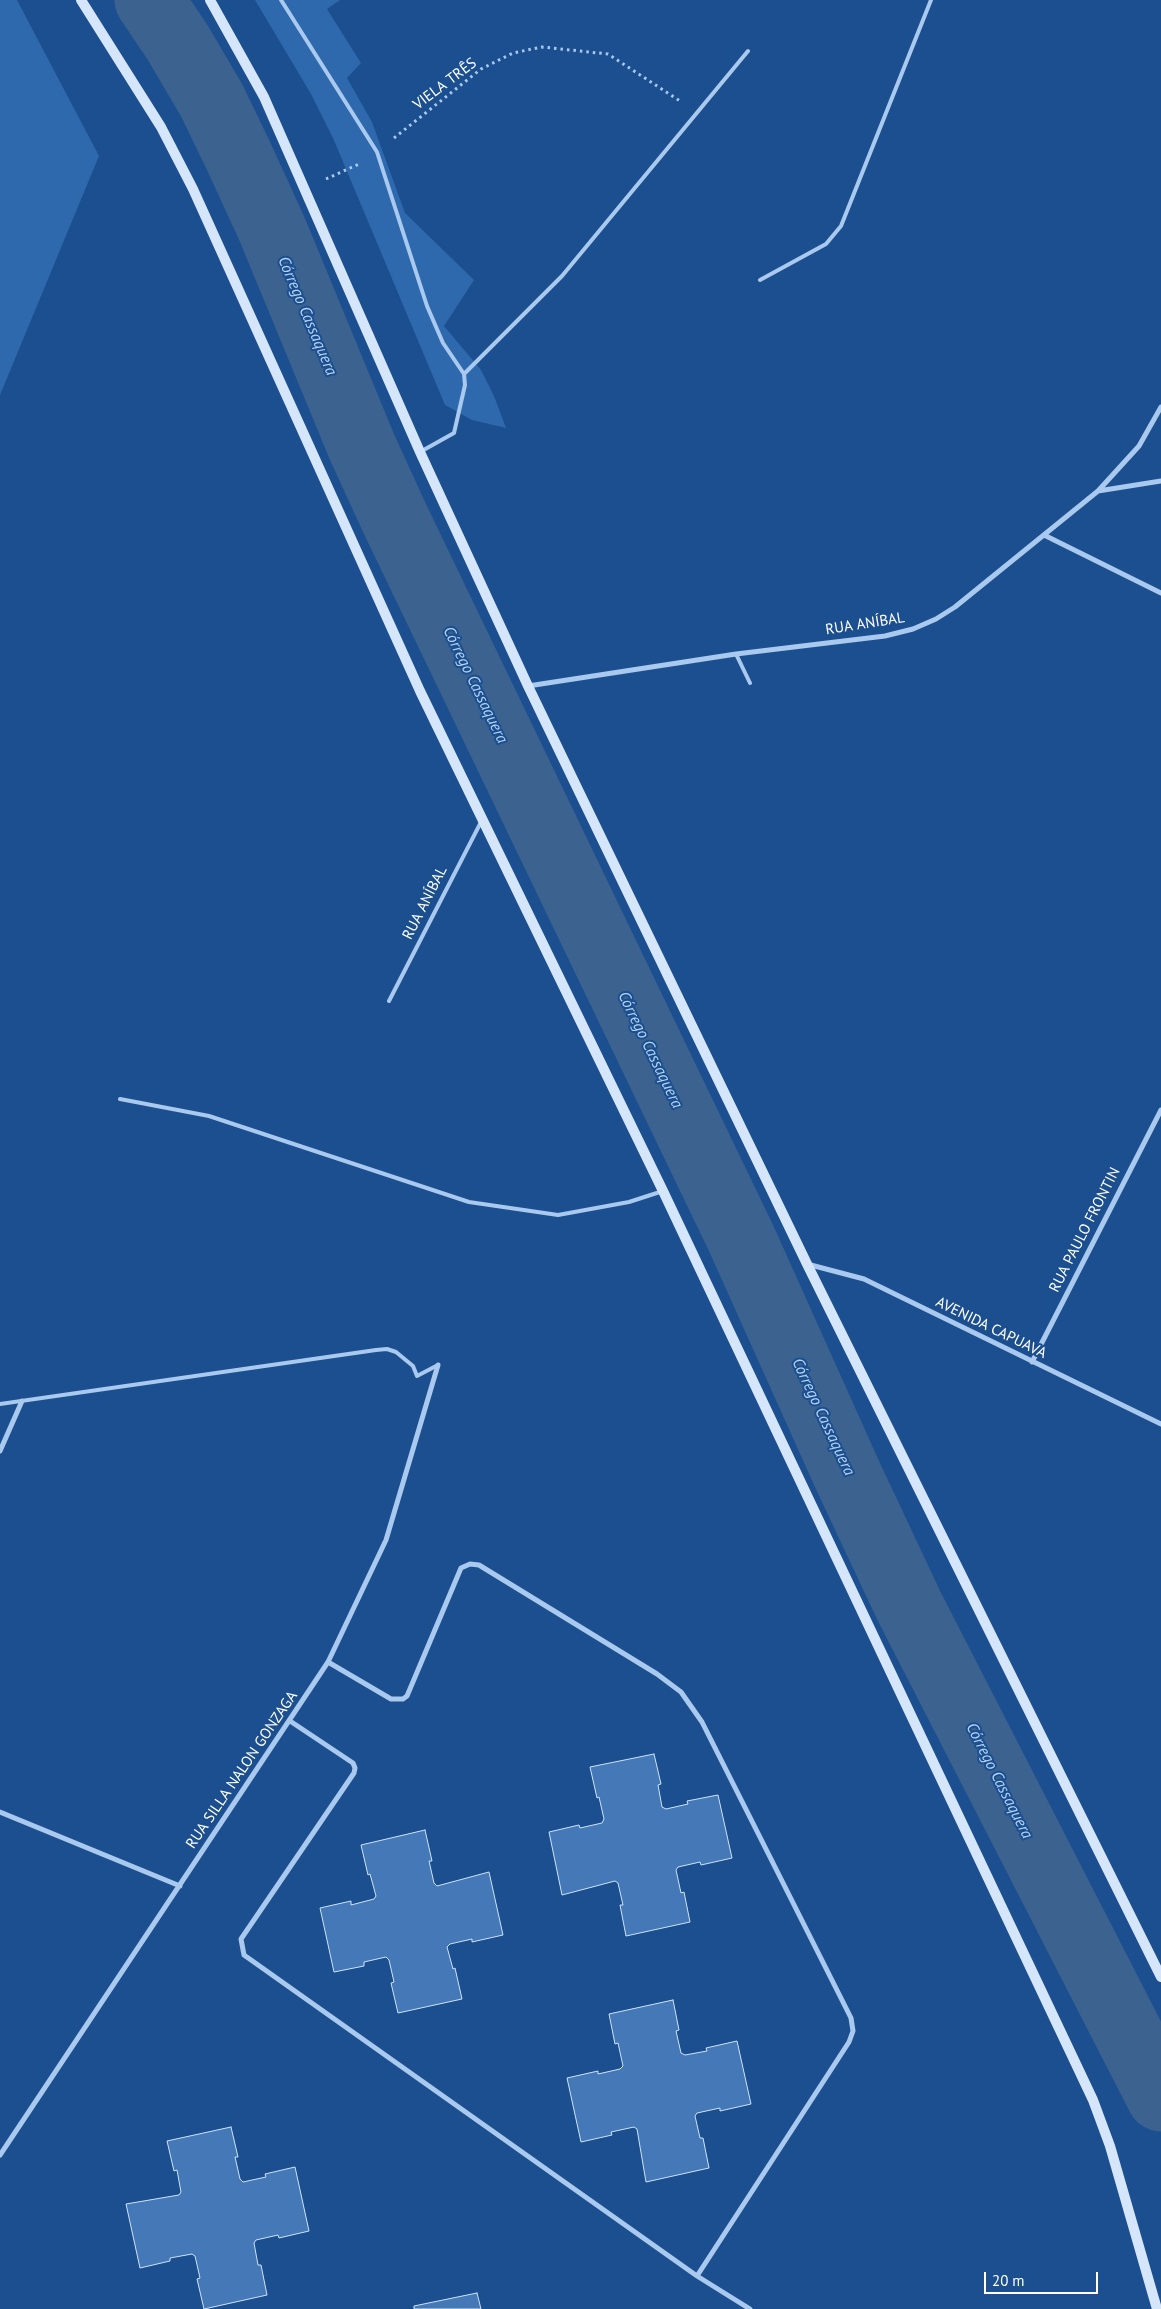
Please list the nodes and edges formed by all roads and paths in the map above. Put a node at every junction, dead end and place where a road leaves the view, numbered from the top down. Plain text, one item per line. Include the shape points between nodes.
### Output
1 (81, 0) edge
2 (210, 0) edge
3 (281, 0) edge
4 (931, 0) edge
5 (748, 51) dead end
6 (697, 112) junction
7 (376, 152) junction
8 (760, 280) dead end
9 (464, 374) junction
10 (1161, 407) edge
11 (420, 452) junction
12 (1161, 481) edge
13 (1098, 491) junction
14 (1044, 535) junction
15 (1161, 593) edge
16 (736, 654) junction
17 (750, 683) dead end
18 (528, 686) junction
19 (483, 817) junction
20 (389, 1001) dead end
21 (120, 1099) dead end
22 (1161, 1110) edge
23 (663, 1191) junction
24 (807, 1264) junction
25 (1032, 1362) junction
26 (438, 1364) joint
27 (22, 1401) junction
28 (0, 1404) edge
29 (1161, 1424) edge
30 (0, 1451) edge
31 (328, 1662) junction
32 (290, 1721) junction
33 (0, 1812) edge
34 (180, 1886) junction
35 (1161, 1977) edge
36 (0, 2155) edge
37 (697, 2276) junction
38 (750, 2309) edge
39 (1157, 2309) edge

1 - 19 main road via 156,119 193,189 420,691
2 - 11 main road via 264,96
3 - 7 lane
4 - 8 lane via 841,226 826,244
5 - 6 lane
6 - 7 path, VIELA TRÊS via 608,54 542,47 513,53 481,69
6 - 9 lane via 562,276
7 - 9 lane via 427,306 443,342
9 - 11 lane via 454,433
10 - 13 street, RUA ANÍBAL via 1139,446
11 - 18 main road
12 - 13 street
13 - 14 street, RUA ANÍBAL
14 - 15 street
14 - 16 street, RUA ANÍBAL via 955,607 936,620 913,629 886,636
16 - 17 lane
16 - 18 street, RUA ANÍBAL
18 - 24 main road
19 - 20 lane, RUA ANÍBAL
19 - 23 main road
21 - 23 lane via 208,1116 470,1202 558,1215 629,1202
22 - 25 street, RUA PAULO FRONTIN
23 - 39 main road via 1093,2100 1110,2146
24 - 25 street, AVENIDA CAPUAVA via 864,1280
24 - 35 main road
25 - 29 street, AVENIDA CAPUAVA
26 - 27 lane via 417,1376 413,1366 396,1352 376,1350
26 - 31 street, RUA SILLA NALON GONZAGA via 386,1540
27 - 28 lane
27 - 30 street
31 - 32 street, RUA SILLA NALON GONZAGA
31 - 37 street via 392,1699 403,1699 461,1568 470,1564 480,1565 657,1674 681,1692 702,1722 851,2018 853,2031 849,2042
32 - 34 street, RUA SILLA NALON GONZAGA
32 - 37 street via 353,1763 355,1768 241,1939 244,1955
33 - 34 street
34 - 36 street, RUA SILLA NALON GONZAGA
37 - 38 street

